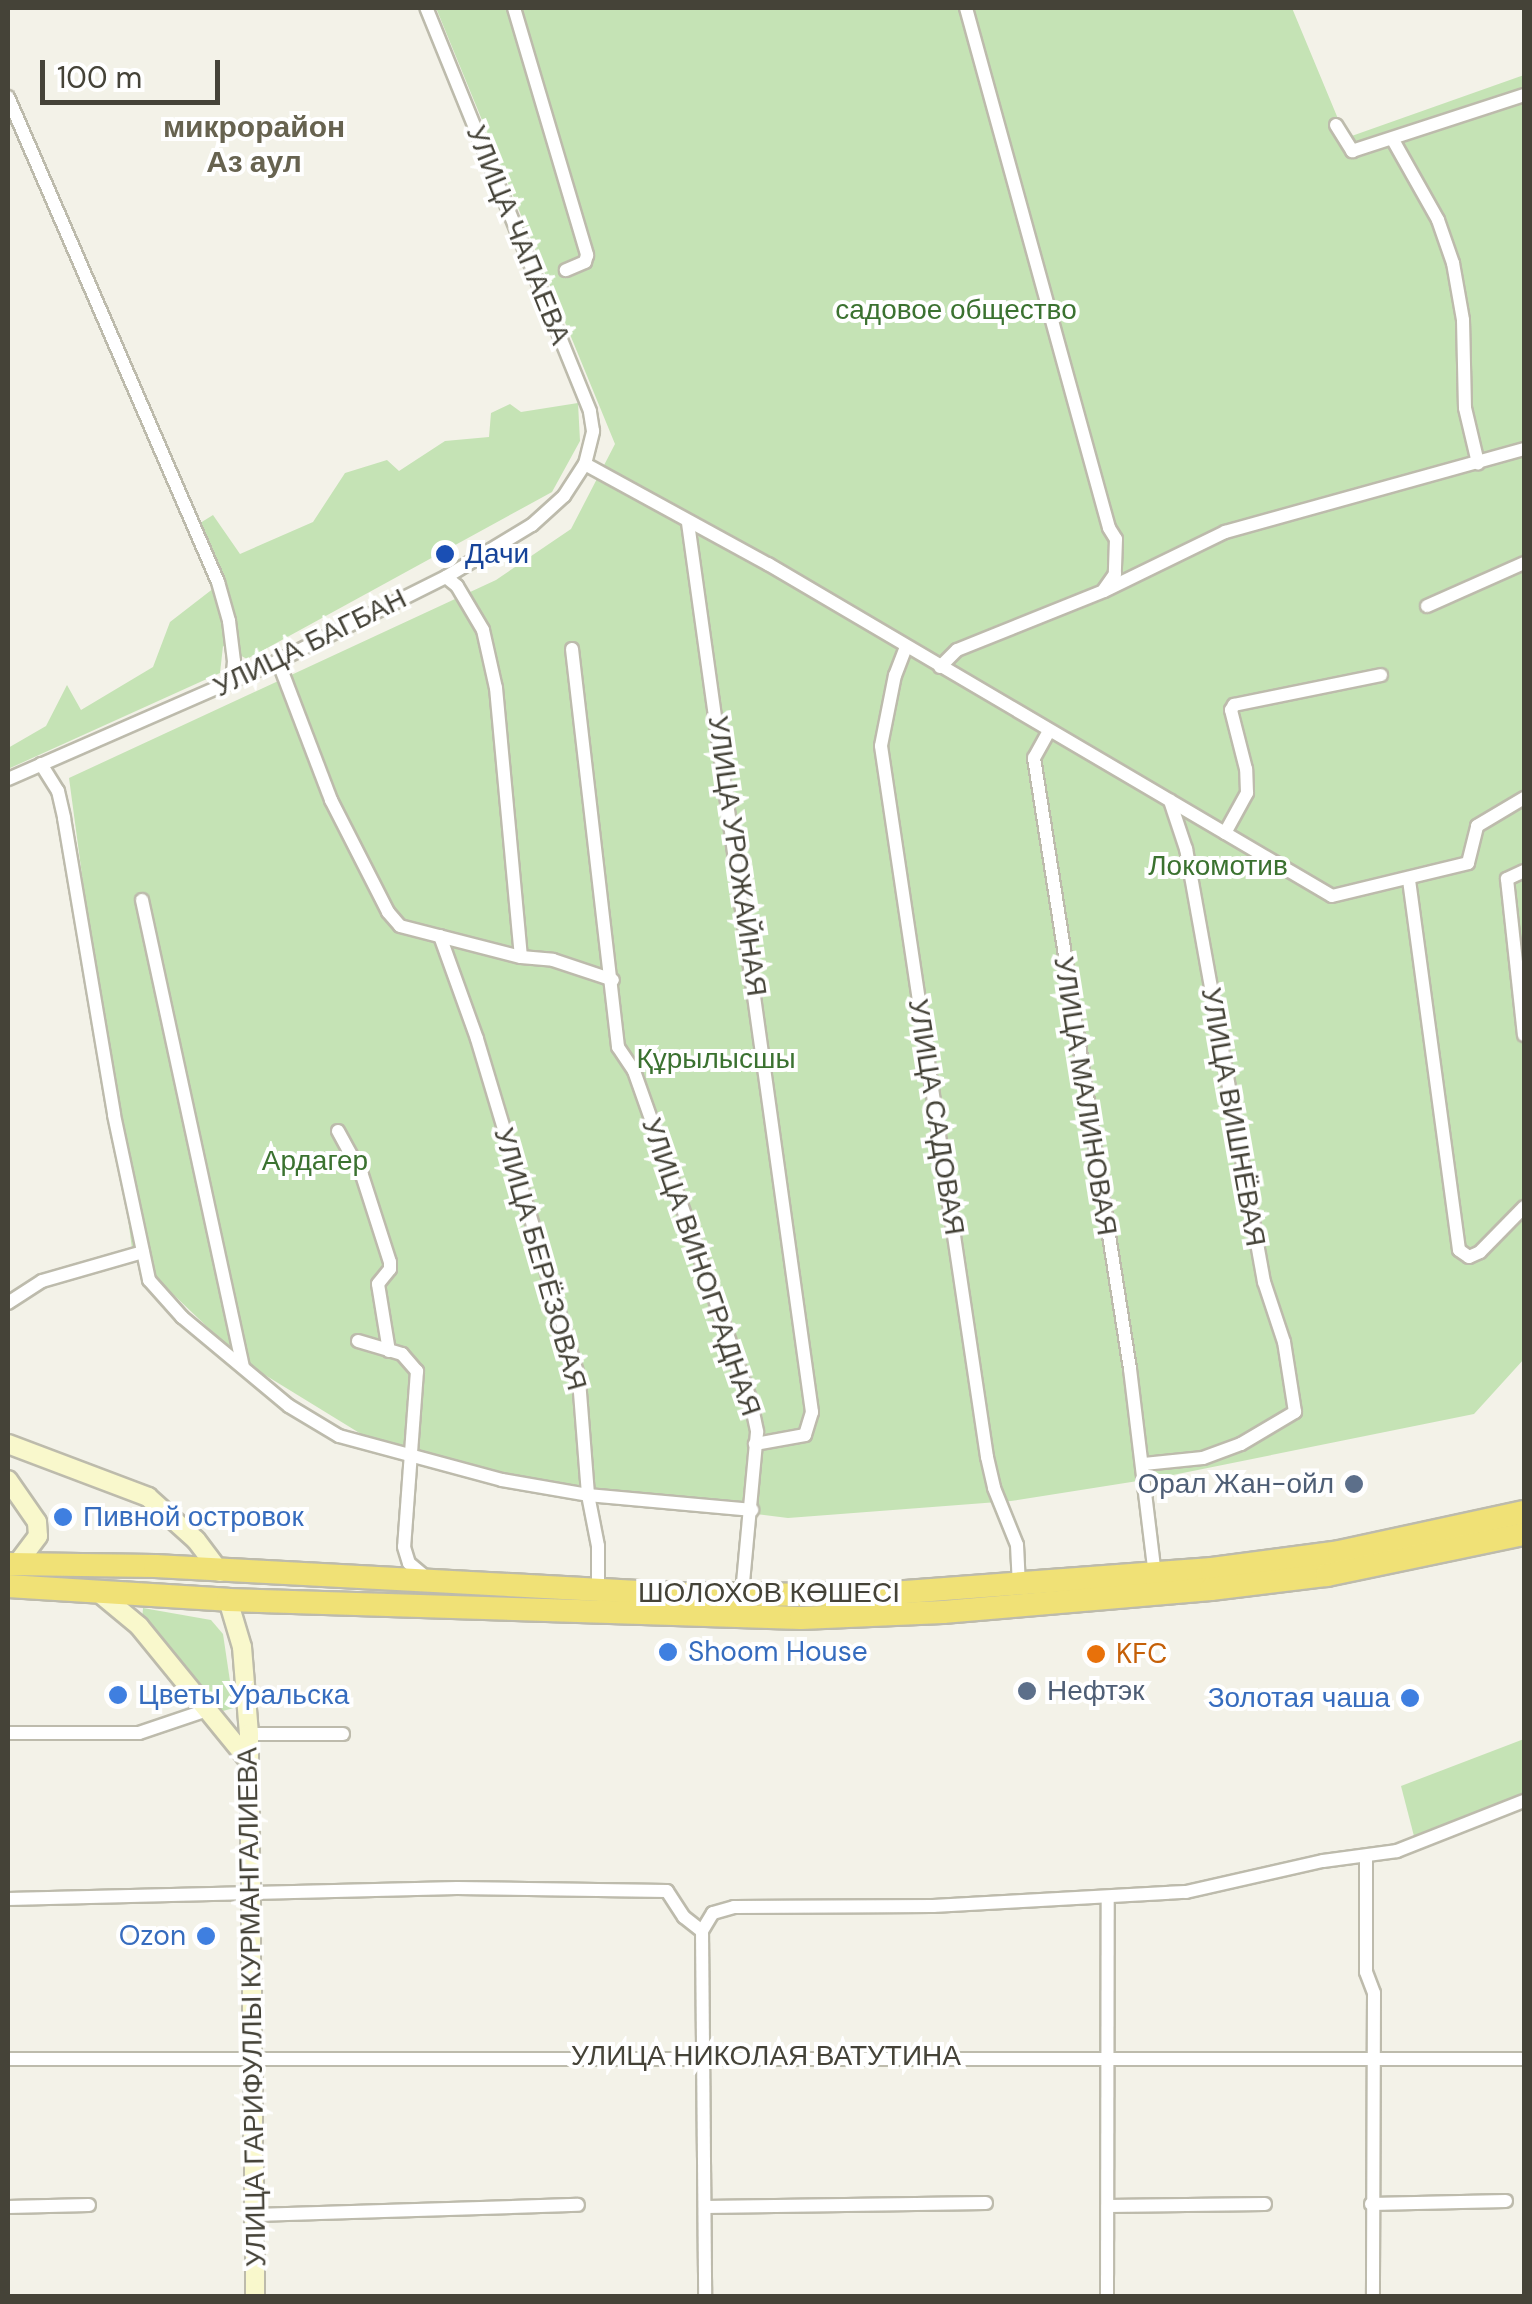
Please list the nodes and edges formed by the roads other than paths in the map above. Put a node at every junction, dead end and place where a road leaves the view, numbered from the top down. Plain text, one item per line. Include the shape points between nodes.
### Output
1 (426, 8) edge
2 (514, 8) edge
3 (966, 8) edge
4 (1524, 95) edge
5 (8, 96) edge
6 (1336, 124) dead end
7 (1393, 140) junction
8 (566, 270) dead end
9 (1524, 449) edge
10 (1478, 463) junction
11 (584, 464) junction
12 (688, 522) junction
13 (1524, 563) edge
14 (446, 577) junction
15 (1104, 590) junction
16 (1427, 606) dead end
17 (906, 647) junction
18 (572, 649) dead end
19 (278, 661) junction
20 (940, 668) junction
21 (1382, 674) dead end
22 (232, 682) junction
23 (1049, 731) junction
24 (41, 764) junction
25 (8, 779) edge
26 (1524, 798) edge
27 (1170, 802) junction
28 (1225, 834) junction
29 (1524, 871) edge
30 (1409, 880) junction
31 (142, 900) dead end
32 (440, 936) junction
33 (520, 957) junction
34 (614, 980) junction
35 (1524, 1035) edge
36 (338, 1131) dead end
37 (1524, 1207) edge
38 (143, 1252) junction
39 (8, 1303) edge
40 (358, 1341) dead end
41 (389, 1350) junction
42 (243, 1367) junction
43 (8, 1444) edge
44 (756, 1444) junction
45 (411, 1458) junction
46 (1144, 1464) junction
47 (8, 1480) edge
48 (588, 1495) junction
49 (752, 1510) junction
50 (1524, 1512) edge
51 (1524, 1534) edge
52 (10, 1572) edge
53 (220, 1572) junction
54 (1155, 1575) junction
55 (431, 1582) junction
56 (1019, 1586) junction
57 (94, 1588) junction
58 (598, 1590) junction
59 (742, 1595) junction
60 (228, 1600) junction
61 (210, 1709) junction
62 (8, 1733) edge
63 (249, 1734) junction
64 (344, 1734) dead end
65 (250, 1762) junction
66 (1524, 1801) edge
67 (1366, 1859) junction
68 (254, 1896) junction
69 (8, 1898) edge
70 (1108, 1899) junction
71 (702, 1932) junction
72 (704, 2056) junction
73 (1107, 2056) junction
74 (255, 2057) junction
75 (1524, 2058) edge
76 (8, 2059) edge
77 (1374, 2059) junction
78 (1506, 2201) dead end
79 (986, 2203) dead end
80 (1266, 2204) dead end
81 (1371, 2204) junction
82 (89, 2205) dead end
83 (578, 2205) dead end
84 (705, 2206) junction
85 (1108, 2206) junction
86 (8, 2207) edge
87 (254, 2215) junction
88 (255, 2296) edge
89 (706, 2296) edge
90 (1107, 2296) edge
91 (1373, 2296) edge

1 - 11 street, УЛИЦА ЧАПАЕВА via 590,410 593,431
2 - 8 street via 587,255
3 - 15 street via 1116,539 1115,574
4 - 7 street
5 - 22 street via 218,582 232,641
6 - 7 street via 1352,151
7 - 10 street via 1430,204 1453,263 1463,320 1465,408
9 - 10 street
10 - 15 street via 1225,532
11 - 12 street
11 - 14 street, УЛИЦА БАГБАН via 564,496 532,524
12 - 17 street
12 - 44 street, УЛИЦА УРОЖАЙНАЯ via 812,1412 805,1434
13 - 16 street
14 - 19 street, УЛИЦА БАГБАН
14 - 33 street via 483,630 496,688
15 - 20 street via 957,650
17 - 20 street
17 - 56 street, УЛИЦА САДОВАЯ via 880,746 988,1457 1017,1544
18 - 34 street, УЛИЦА ВИНОГРАДНАЯ
19 - 22 street, УЛИЦА БАГБАН
19 - 32 street via 331,800 388,912 400,926
20 - 23 street
21 - 28 street via 1234,705 1247,793
22 - 24 street, УЛИЦА БАГБАН
23 - 27 street
23 - 46 street, УЛИЦА МАЛИНОВАЯ via 1034,758 1036,778
24 - 25 street, УЛИЦА БАГБАН
24 - 38 street via 58,791 64,818
26 - 30 street via 1478,826 1468,863
27 - 28 street
27 - 46 street, УЛИЦА ВИШНЁВАЯ via 1186,848 1264,1282 1284,1342 1295,1412 1203,1458
28 - 30 street via 1332,896
29 - 35 street via 1507,878
30 - 37 street via 1460,1250 1469,1257 1480,1252
31 - 42 street
32 - 33 street
32 - 48 street, УЛИЦА БЕРЁЗОВАЯ via 579,1380
33 - 34 street
34 - 44 street, УЛИЦА ВИНОГРАДНАЯ via 618,1047 634,1070 750,1398
36 - 41 street via 362,1176 390,1262 378,1284
38 - 39 street via 42,1281
38 - 42 street via 148,1280
40 - 41 street
41 - 45 street via 417,1371
42 - 45 street via 339,1436
43 - 53 street via 148,1497
44 - 49 street, УЛИЦА ВИНОГРАДНАЯ
45 - 48 street
45 - 55 street via 404,1547 409,1564
46 - 54 street, УЛИЦА МАЛИНОВАЯ
47 - 52 street via 38,1536
48 - 49 street
48 - 58 street, УЛИЦА БЕРЁЗОВАЯ
49 - 59 street, УЛИЦА ВИНОГРАДНАЯ
50 - 54 highway, ШОЛОХОВ КӨШЕСІ via 1339,1552
51 - 60 highway, ШОЛОХОВ КӨШЕСІ via 1327,1575 943,1612 784,1617
52 - 53 highway, ШОЛОХОВ КӨШЕСІ
52 - 57 highway
53 - 55 highway, ШОЛОХОВ КӨШЕСІ
53 - 60 highway
54 - 56 highway, ШОЛОХОВ КӨШЕСІ
55 - 58 highway, ШОЛОХОВ КӨШЕСІ
56 - 59 highway, ШОЛОХОВ КӨШЕСІ
57 - 60 highway, ШОЛОХОВ КӨШЕСІ
57 - 61 street via 139,1626
58 - 59 highway, ШОЛОХОВ КӨШЕСІ
60 - 63 street, УЛИЦА ГАРИФУЛЛЫ КУРМАНГАЛИЕВА via 242,1647
61 - 62 street via 139,1733
61 - 65 street
63 - 64 street
63 - 65 street, УЛИЦА ГАРИФУЛЛЫ КУРМАНГАЛИЕВА
65 - 68 street, УЛИЦА ГАРИФУЛЛЫ КУРМАНГАЛИЕВА
66 - 67 street
67 - 70 street via 1186,1892
67 - 77 street
68 - 69 street
68 - 71 street via 458,1888 667,1891
68 - 74 street, УЛИЦА ГАРИФУЛЛЫ КУРМАНГАЛИЕВА
70 - 71 street via 734,1907 713,1913
70 - 73 street
71 - 72 street
72 - 73 street, УЛИЦА НИКОЛАЯ ВАТУТИНА
72 - 74 street, УЛИЦА НИКОЛАЯ ВАТУТИНА
72 - 84 street
73 - 77 street, УЛИЦА НИКОЛАЯ ВАТУТИНА
73 - 85 street
74 - 76 street, УЛИЦА НИКОЛАЯ ВАТУТИНА
74 - 87 street, УЛИЦА ГАРИФУЛЛЫ КУРМАНГАЛИЕВА
75 - 77 street, УЛИЦА НИКОЛАЯ ВАТУТИНА
77 - 81 street
78 - 81 street
79 - 84 street
80 - 85 street
81 - 91 street
82 - 86 street
83 - 87 street
84 - 89 street
85 - 90 street
87 - 88 street, УЛИЦА ГАРИФУЛЛЫ КУРМАНГАЛИЕВА

